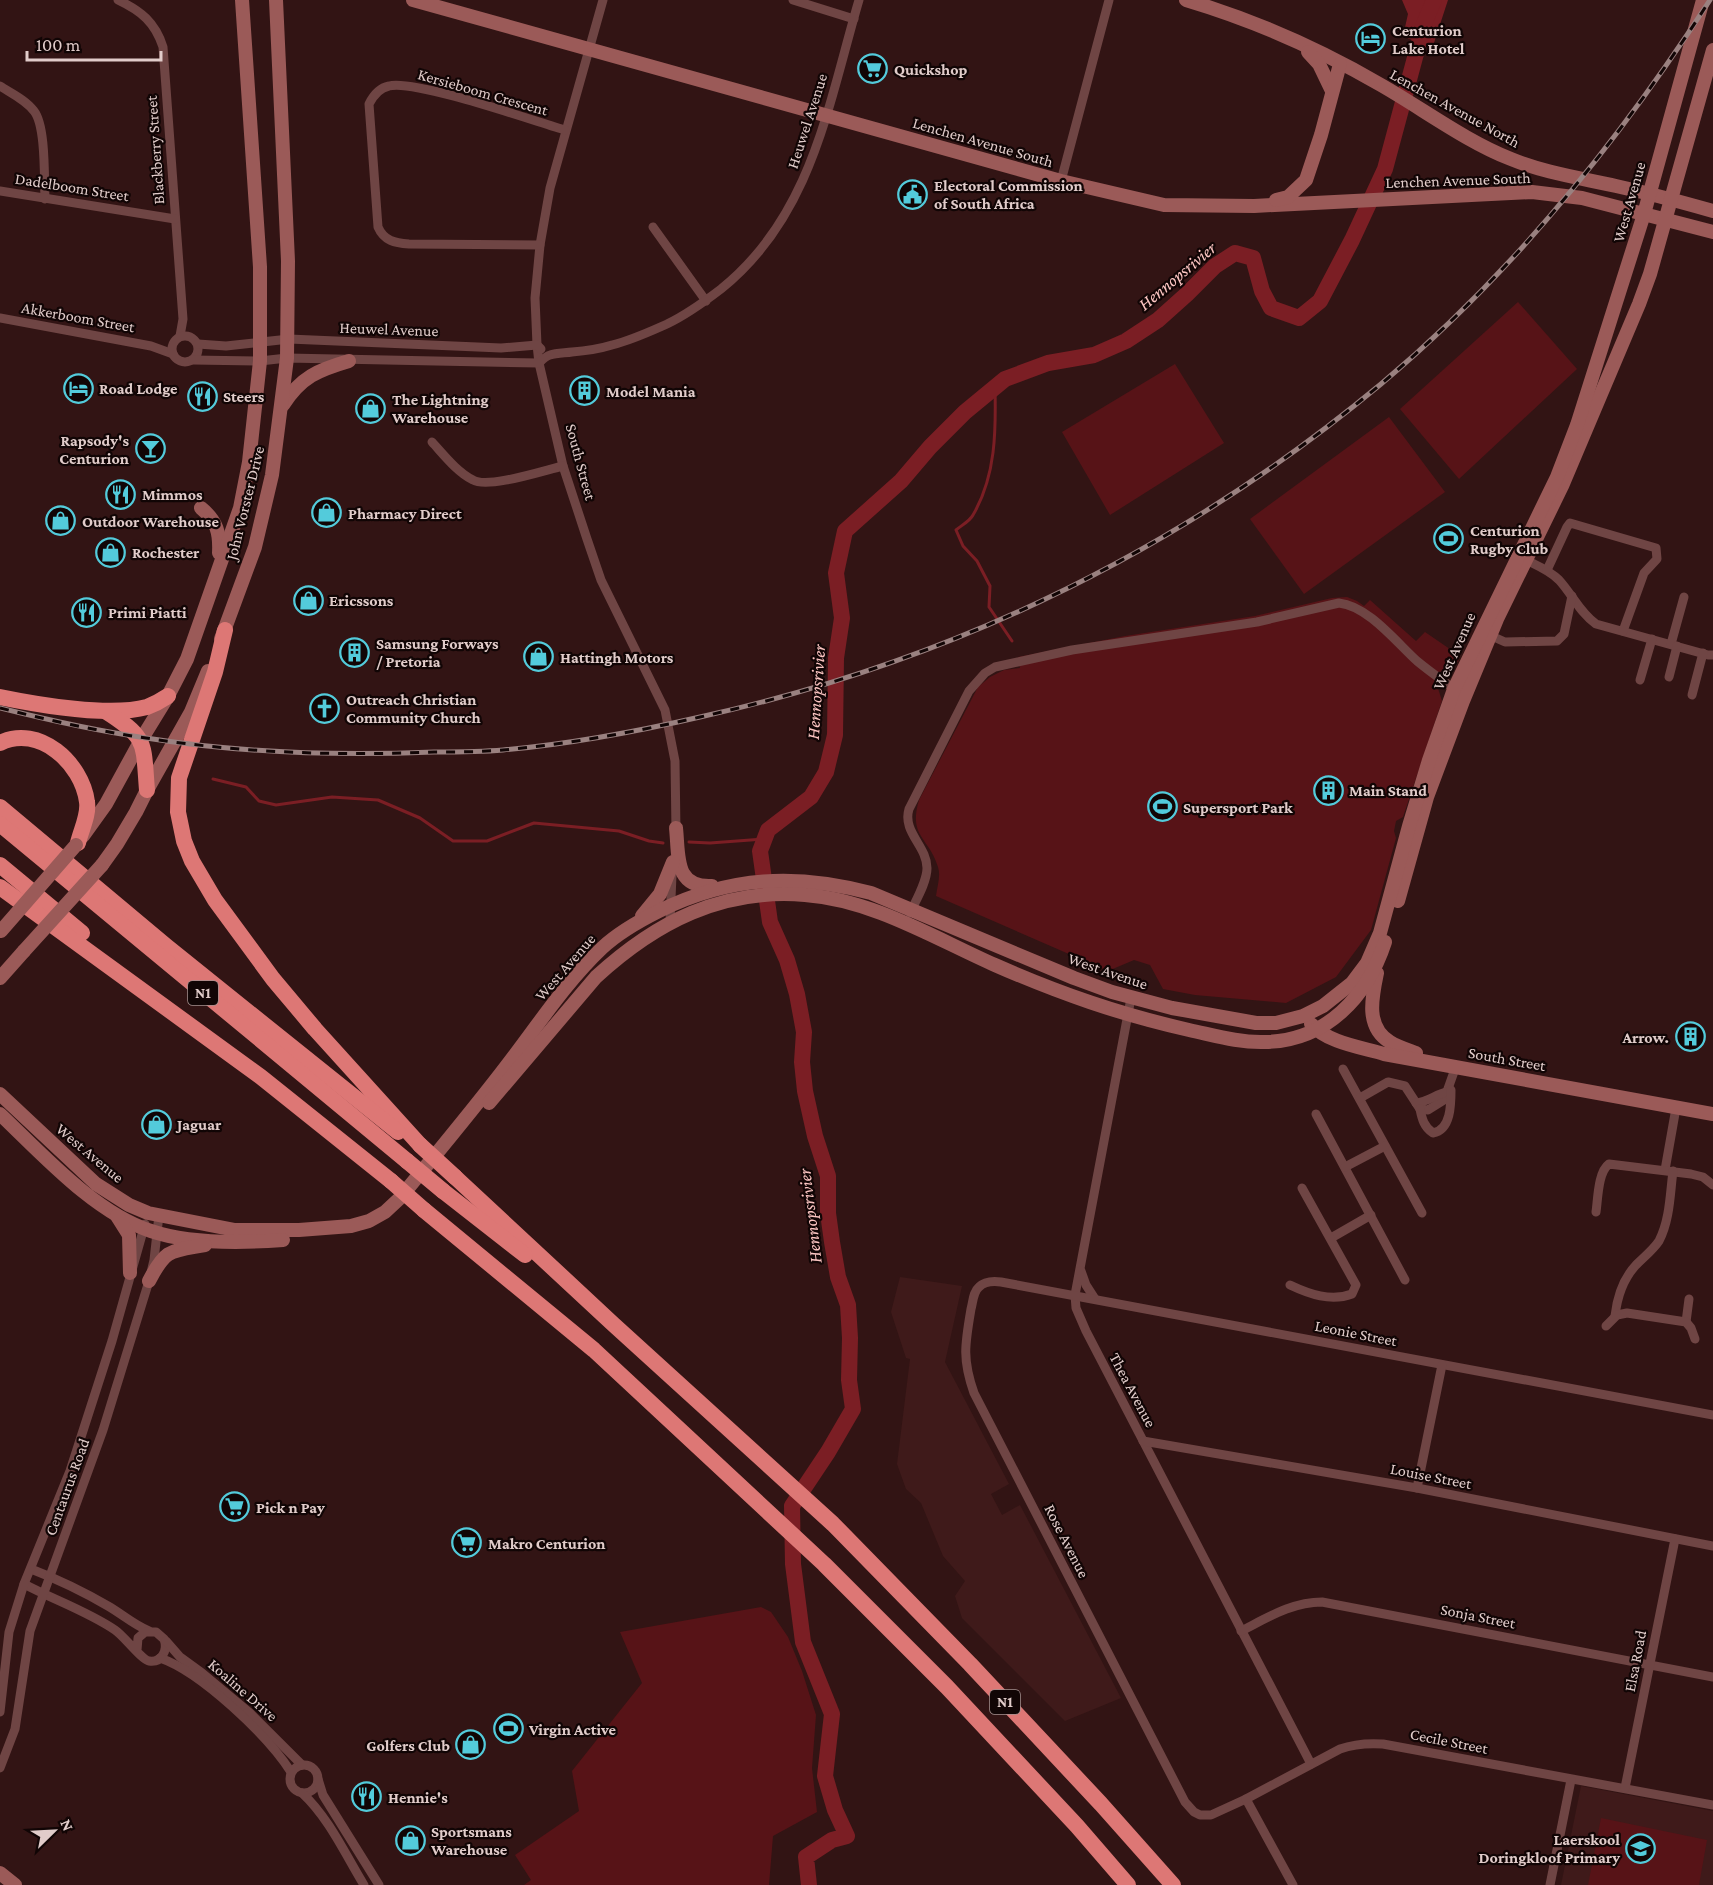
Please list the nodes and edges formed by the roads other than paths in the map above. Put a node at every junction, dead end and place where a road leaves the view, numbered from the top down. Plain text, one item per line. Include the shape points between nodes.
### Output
1 (118, 0) edge
2 (242, 0) edge
3 (413, 0) edge
4 (603, 0) edge
5 (793, 0) edge
6 (859, 0) edge
7 (1109, 0) edge
8 (1186, 0) edge
9 (1703, 0) edge
10 (278, 3) edge
11 (854, 19) junction
12 (1287, 38) junction
13 (589, 48) junction
14 (1713, 50) edge
15 (1340, 64) junction
16 (0, 86) edge
17 (1332, 91) junction
18 (828, 115) junction
19 (565, 130) junction
20 (1061, 181) junction
21 (0, 190) edge
22 (1649, 193) junction
23 (45, 199) junction
24 (1670, 199) junction
25 (1254, 206) junction
26 (1713, 211) edge
27 (1644, 214) junction
28 (175, 219) junction
29 (1665, 219) junction
30 (652, 227) dead end
31 (1713, 232) edge
32 (540, 244) junction
33 (706, 301) junction
34 (0, 318) edge
35 (181, 338) junction
36 (288, 339) junction
37 (261, 342) junction
38 (198, 344) junction
39 (537, 345) junction
40 (151, 346) junction
41 (173, 354) junction
42 (548, 355) junction
43 (287, 358) junction
44 (193, 360) junction
45 (260, 361) junction
46 (349, 361) junction
47 (539, 363) junction
48 (282, 407) junction
49 (432, 442) dead end
50 (563, 465) junction
51 (201, 508) dead end
52 (1522, 558) junction
53 (219, 567) junction
54 (1547, 570) junction
55 (1572, 596) junction
56 (1684, 597) dead end
57 (225, 630) junction
58 (1623, 631) junction
59 (1485, 633) junction
60 (1652, 639) junction
61 (1674, 645) junction
62 (1708, 654) edge
63 (1669, 677) dead end
64 (1640, 680) dead end
65 (1454, 689) junction
66 (1692, 695) dead end
67 (168, 696) junction
68 (0, 697) edge
69 (105, 711) junction
70 (141, 740) junction
71 (0, 743) edge
72 (147, 790) junction
73 (0, 807) edge
74 (0, 824) edge
75 (676, 828) junction
76 (77, 844) junction
77 (673, 862) junction
78 (0, 865) edge
79 (723, 886) junction
80 (0, 887) edge
81 (802, 888) junction
82 (739, 890) junction
83 (670, 905) junction
84 (912, 910) junction
85 (670, 922) junction
86 (634, 924) junction
87 (906, 924) junction
88 (1, 932) edge
89 (1379, 963) junction
90 (0, 978) edge
91 (1131, 998) junction
92 (1127, 1016) junction
93 (1303, 1016) junction
94 (186, 1021) junction
95 (1316, 1029) junction
96 (1440, 1064) junction
97 (1456, 1066) junction
98 (1343, 1070) dead end
99 (1449, 1088) junction
100 (0, 1094) edge
101 (1360, 1098) junction
102 (1418, 1106) junction
103 (1676, 1108) junction
104 (0, 1114) edge
105 (1316, 1114) dead end
106 (1713, 1114) edge
107 (420, 1144) junction
108 (1385, 1146) junction
109 (1345, 1167) junction
110 (1669, 1171) junction
111 (1713, 1185) edge
112 (1302, 1188) dead end
113 (1422, 1212) dead end
114 (1596, 1212) dead end
115 (116, 1214) junction
116 (154, 1214) junction
117 (1371, 1215) junction
118 (144, 1229) junction
119 (158, 1233) junction
120 (1331, 1238) junction
121 (231, 1241) junction
122 (1080, 1268) junction
123 (130, 1273) junction
124 (1405, 1280) dead end
125 (149, 1281) junction
126 (994, 1281) joint
127 (1290, 1285) dead end
128 (1075, 1295) junction
129 (1095, 1299) junction
130 (1689, 1299) dead end
131 (1615, 1316) junction
132 (1686, 1322) junction
133 (613, 1324) junction
134 (1606, 1326) dead end
135 (1695, 1339) dead end
136 (1442, 1365) junction
137 (1713, 1416) edge
138 (1143, 1441) junction
139 (1417, 1488) junction
140 (1675, 1539) junction
141 (1713, 1546) edge
142 (31, 1569) junction
143 (51, 1577) junction
144 (24, 1584) junction
145 (44, 1594) junction
146 (149, 1631) junction
147 (1241, 1631) junction
148 (164, 1639) junction
149 (136, 1650) junction
150 (160, 1658) junction
151 (1650, 1665) junction
152 (1713, 1677) edge
153 (0, 1712) edge
154 (1311, 1764) junction
155 (302, 1765) junction
156 (0, 1768) edge
157 (291, 1773) junction
158 (318, 1779) junction
159 (1571, 1780) junction
160 (1625, 1788) junction
161 (302, 1793) junction
162 (1246, 1799) junction
163 (1713, 1805) edge
164 (1194, 1812) joint
165 (0, 1873) edge
166 (15, 1885) edge
167 (364, 1885) edge
168 (379, 1885) edge
169 (1128, 1885) edge
170 (1173, 1885) edge
171 (1293, 1885) edge
172 (1550, 1885) edge

1 - 28 street, Blackberry Street via 145,15 163,47
2 - 37 street, John Vorster Drive via 261,267
3 - 13 street, Lenchen Avenue South
4 - 13 street, South Street
5 - 11 street
6 - 11 street, Heuwel Avenue
7 - 20 street
8 - 12 street, Lenchen Avenue North via 1256,23
9 - 22 street, West Avenue
10 - 36 street, John Vorster Drive
11 - 18 street, Heuwel Avenue
12 - 15 street, Lenchen Avenue North
12 - 17 street via 1312,55
13 - 18 street, Lenchen Avenue South
13 - 19 street, South Street
14 - 24 street, West Avenue
15 - 17 street
15 - 22 street, Lenchen Avenue North via 1510,159
16 - 23 street via 36,114 43,144
17 - 25 street via 1306,180 1288,197
18 - 20 street, Lenchen Avenue South
18 - 33 street, Heuwel Avenue via 802,185 771,237 734,279
19 - 32 street, South Street
19 - 32 street, Kersieboom Crescent via 404,85 387,86 369,104 378,227 386,238 409,244
20 - 25 street, Lenchen Avenue South via 1164,205
21 - 23 street, Dadelboom Street
22 - 24 street, Lenchen Avenue North
22 - 27 street, West Avenue
23 - 28 street, Dadelboom Street
24 - 26 street, Lenchen Avenue North
24 - 29 street, West Avenue
25 - 27 street, Lenchen Avenue South via 1532,192 1582,198
27 - 29 street, Lenchen Avenue South
27 - 52 street, West Avenue via 1577,425
28 - 35 street, Blackberry Street via 183,318
29 - 31 street, Lenchen Avenue South
29 - 52 street, West Avenue via 1639,304 1587,430
30 - 33 street
32 - 39 street, South Street via 535,298
33 - 42 street, Heuwel Avenue via 633,339
34 - 40 street, Akkerboom Street
35 - 38 street
35 - 40 street, Akkerboom Street
35 - 41 street
36 - 37 street, Heuwel Avenue
36 - 39 street, Heuwel Avenue via 501,348
36 - 43 street, John Vorster Drive
37 - 38 street
37 - 45 street, John Vorster Drive
38 - 44 street
39 - 42 street
39 - 47 street, South Street
40 - 41 street, Akkerboom Street
41 - 44 street via 179,361
42 - 47 street
43 - 45 street, Heuwel Avenue
43 - 46 street, Heuwel Avenue
43 - 48 street, John Vorster Drive
44 - 45 street
45 - 53 street, John Vorster Drive via 249,462 240,507
46 - 47 street, Heuwel Avenue
46 - 48 street via 312,374 292,391
47 - 50 street, South Street
48 - 57 street, John Vorster Drive via 272,475 255,547
49 - 50 street via 478,483
50 - 75 street, South Street via 601,580 665,710 675,761
51 - 53 street via 218,529
52 - 54 street
52 - 59 street, West Avenue
53 - 67 street, John Vorster Drive via 187,659
54 - 55 street
54 - 58 street via 1570,523 1656,548 1657,559 1645,571
55 - 58 street via 1591,621
55 - 59 street via 1564,634 1558,640 1505,642
56 - 61 street
57 - 72 street, John Vorster Drive via 191,712
57 - 107 highway via 179,778 178,812 184,841 215,900 273,979
58 - 60 street
59 - 65 street, West Avenue
59 - 89 street, West Avenue via 1438,765
60 - 61 street
60 - 64 street
61 - 62 street
61 - 63 street
62 - 66 street
65 - 84 street via 1369,616 1339,603 1257,622 1072,650 995,667 969,692 909,809 907,824 927,867
65 - 93 street, West Avenue via 1418,794 1377,943 1345,990
67 - 69 highway via 147,706
67 - 70 street, John Vorster Drive
68 - 69 highway
69 - 70 highway via 128,725
70 - 72 highway
70 - 76 street, John Vorster Drive via 106,804
71 - 76 highway via 14,738 37,741 56,750 72,765 88,805
72 - 90 street, John Vorster Drive, bridge via 102,865
73 - 107 highway via 328,1077 402,1135
74 - 133 highway, N1, bridge via 443,1191
75 - 77 street, South Street
75 - 79 street via 683,875 697,885
76 - 88 street, John Vorster Drive, bridge
77 - 83 street, South Street
77 - 86 street via 660,894
78 - 94 highway, N1
79 - 82 street, West Avenue
79 - 83 street, West Avenue
80 - 94 highway
81 - 82 street, West Avenue
81 - 84 street, West Avenue via 842,885
81 - 87 street, West Avenue
82 - 85 street, West Avenue
83 - 85 street, South Street
83 - 86 street, West Avenue
84 - 87 street
84 - 91 street, West Avenue
85 - 121 street, West Avenue via 596,977 391,1218 351,1233
86 - 116 street, West Avenue via 603,947 580,972 472,1110 385,1212 351,1226 269,1232 223,1228
87 - 92 street, West Avenue via 1047,988
89 - 95 street, West Avenue via 1354,1001
89 - 96 street via 1371,1001 1377,1028 1390,1042
91 - 92 street, Thea Avenue
91 - 93 street, West Avenue via 1256,1023
92 - 95 street, West Avenue via 1252,1042 1291,1040
92 - 122 street, Thea Avenue
93 - 95 street, South Street
94 - 169 highway, N1, bridge via 391,1181 594,1350 824,1564 947,1687
95 - 96 street, South Street via 1354,1046
96 - 97 street, South Street
97 - 99 street
97 - 103 street, South Street
98 - 101 street
99 - 102 street
99 - 102 street via 1448,1118 1442,1129 1433,1133 1427,1129
100 - 116 street, West Avenue via 96,1184 129,1205
101 - 102 street via 1391,1082 1406,1086
101 - 108 street
103 - 106 street, South Street
103 - 110 street
104 - 115 street, West Avenue via 82,1191
105 - 109 street
107 - 133 highway, bridge
108 - 109 street
108 - 113 street
109 - 117 street
110 - 111 street via 1697,1175
110 - 114 street via 1614,1163 1607,1166
110 - 131 street via 1663,1232 1627,1276
112 - 120 street
115 - 118 street, West Avenue
115 - 123 street via 129,1235
116 - 118 street, Centaurus Road
116 - 119 street, Centaurus Road
117 - 120 street
117 - 124 street
118 - 119 street, West Avenue
118 - 123 street, Centaurus Road
119 - 121 street, West Avenue
119 - 125 street, Centaurus Road
120 - 127 street via 1356,1285 1355,1290 1348,1296 1325,1297
121 - 125 street via 176,1250 159,1262
122 - 128 street, Thea Avenue
122 - 129 street
123 - 142 street, Centaurus Road via 70,1471
125 - 143 street, Centaurus Road via 103,1430
126 - 128 street, Leonie Street
126 - 164 street, Rose Avenue via 981,1285 976,1292 964,1345 966,1370 974,1393 1185,1802
128 - 129 street, Leonie Street
128 - 138 street, Thea Avenue via 1082,1324
129 - 136 street, Leonie Street
130 - 132 street
131 - 132 street via 1627,1312
131 - 134 street
132 - 135 street
133 - 170 highway, N1 via 833,1524 970,1664
136 - 137 street, Leonie Street
136 - 139 street
138 - 139 street, Louise Street
138 - 147 street, Thea Avenue
139 - 140 street, Louise Street
140 - 141 street, Louise Street
140 - 151 street, Elsa Road
142 - 143 street
142 - 144 street, Centaurus Road
143 - 145 street, Centaurus Road
143 - 146 street
144 - 145 street
144 - 153 street, Centaurus Road via 9,1632
145 - 149 street via 116,1630
145 - 156 street, Centaurus Road via 30,1631 15,1729
146 - 148 street
146 - 149 street via 138,1638
147 - 151 street, Sonja Street via 1289,1608 1322,1602
147 - 154 street, Thea Avenue
148 - 150 street via 166,1649
148 - 155 street, Koaline Drive via 180,1657 250,1713
149 - 150 street via 146,1660
150 - 157 street, Koaline Drive via 197,1679 259,1732
151 - 152 street, Sonja Street
151 - 160 street, Elsa Road
154 - 159 street, Cecile Street via 1354,1744 1383,1744
154 - 162 street, Cecile Street
155 - 157 street
155 - 158 street via 314,1769
157 - 161 street via 291,1785
158 - 161 street via 311,1791
158 - 168 street via 323,1795
159 - 160 street, Cecile Street
159 - 172 street
160 - 163 street, Cecile Street
161 - 167 street via 313,1803
162 - 164 street, Cecile Street via 1207,1816
162 - 171 street
165 - 166 street

